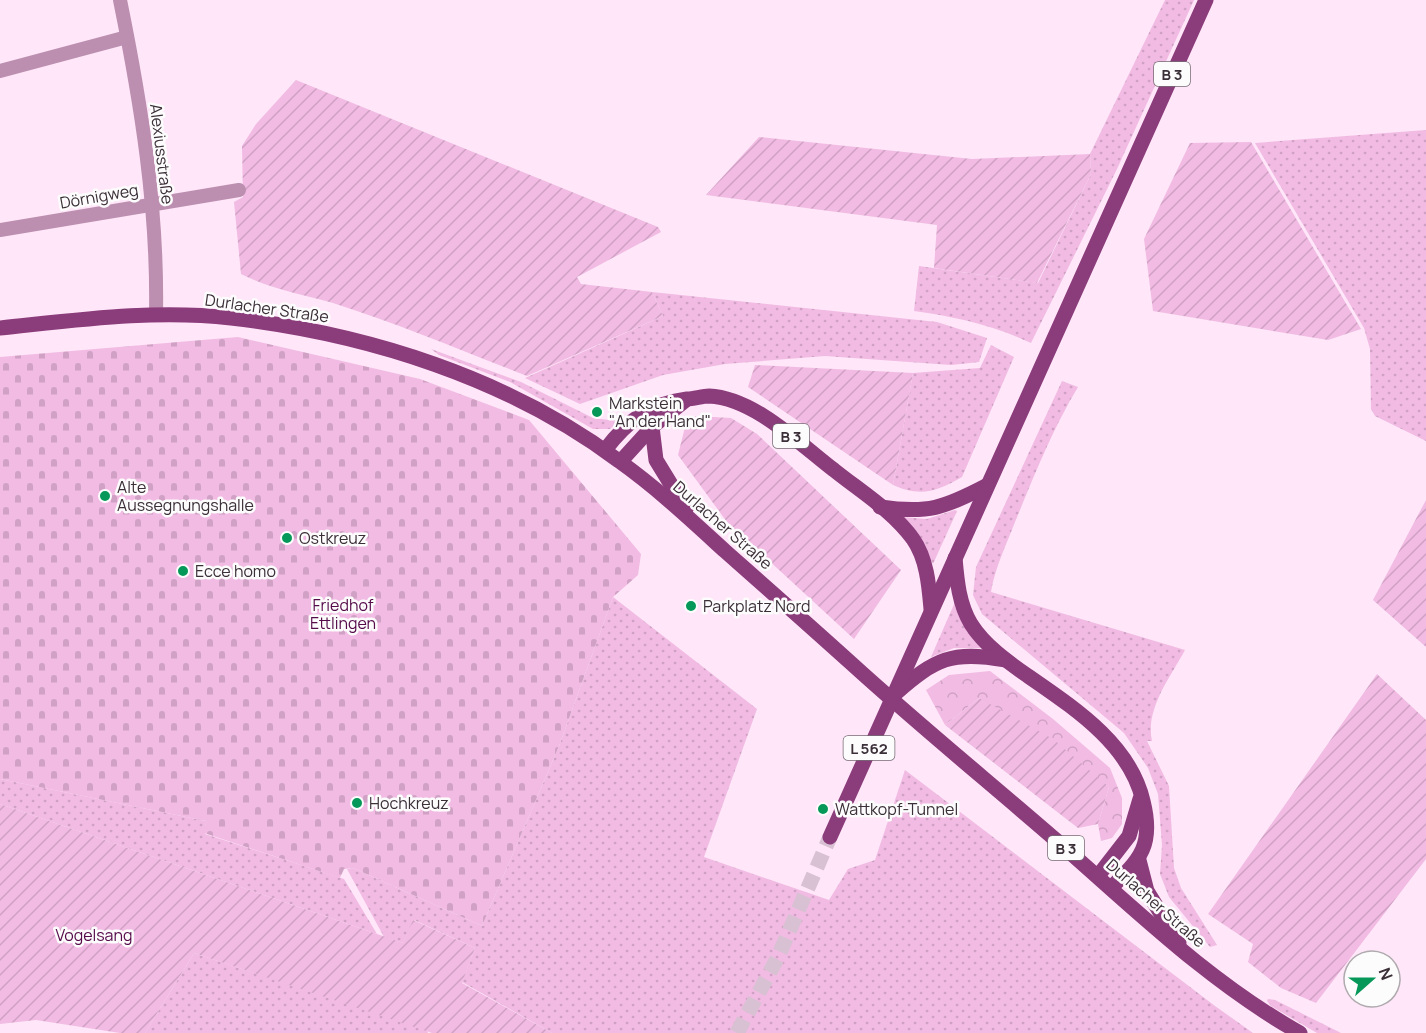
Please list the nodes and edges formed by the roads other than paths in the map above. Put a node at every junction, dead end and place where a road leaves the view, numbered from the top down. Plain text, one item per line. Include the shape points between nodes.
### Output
1 (120, 0) edge
2 (1206, 0) edge
3 (127, 37) junction
4 (0, 70) edge
5 (239, 190) dead end
6 (152, 203) junction
7 (0, 230) edge
8 (156, 314) junction
9 (0, 328) edge
10 (688, 399) junction
11 (652, 427) junction
12 (605, 450) junction
13 (621, 461) junction
14 (986, 486) junction
15 (880, 507) junction
16 (696, 524) junction
17 (955, 558) junction
18 (931, 609) junction
19 (1005, 660) junction
20 (892, 697) junction
21 (1142, 793) junction
22 (830, 837) tunnel mouth
23 (1139, 860) junction
24 (1098, 876) junction
25 (1112, 888) junction
26 (1185, 953) junction
27 (1299, 1033) edge

1 - 3 street, Alexiusstraße
2 - 14 main road, B 3
3 - 4 street
3 - 6 street, Alexiusstraße
5 - 6 street, Dörnigweg
6 - 7 street, Dörnigweg
6 - 8 street, Alexiusstraße
8 - 9 main road, Durlacher Straße
8 - 12 main road, Durlacher Straße via 228,317 281,325 398,352 481,382
10 - 11 main road
10 - 12 main road, B 3 via 667,401 635,417
10 - 15 main road, B 3 via 709,396 729,400 768,418
11 - 13 main road
11 - 16 main road via 656,460
12 - 13 main road, Durlacher Straße / B 3
13 - 16 main road, Durlacher Straße / B 3
14 - 15 main road via 936,509 910,512
14 - 17 main road, B 3
15 - 18 main road via 914,540 924,561
16 - 24 main road, Durlacher Straße / B 3
17 - 18 main road, L 562
17 - 19 main road via 963,608 972,625
18 - 20 main road, L 562
19 - 20 main road via 962,655 943,658 923,669
19 - 21 main road via 1110,741 1124,757
20 - 22 main road, L 562
21 - 23 main road via 1148,833
21 - 24 main road via 1129,836
23 - 25 main road
23 - 26 main road via 1148,891
24 - 25 main road, Durlacher Straße / B 3
25 - 26 main road, Durlacher Straße / B 3
26 - 27 main road, Durlacher Straße / B 3 via 1250,1003

